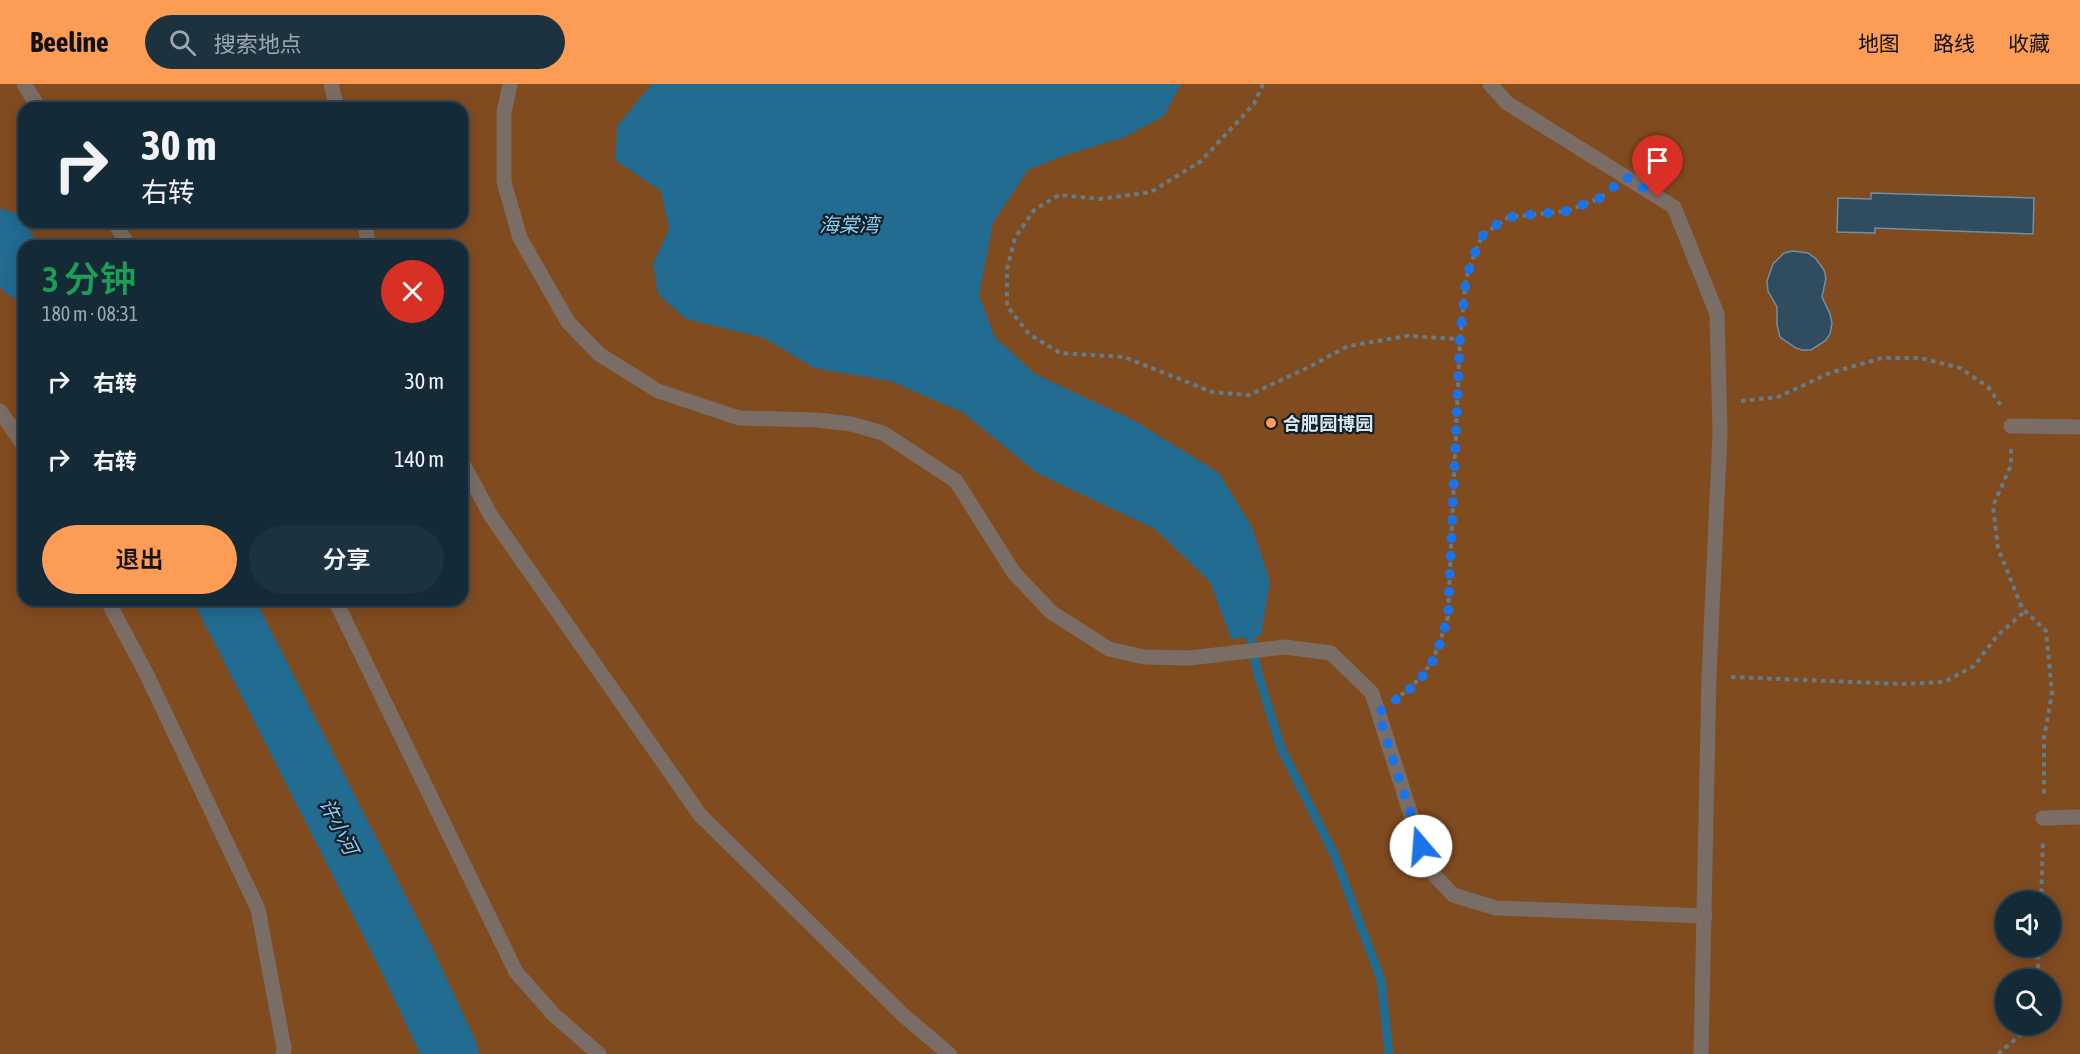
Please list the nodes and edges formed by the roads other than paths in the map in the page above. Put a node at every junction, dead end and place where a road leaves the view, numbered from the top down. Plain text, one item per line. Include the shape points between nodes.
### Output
1 (24, 84) edge
2 (331, 84) edge
3 (510, 84) edge
4 (1490, 84) edge
5 (35, 102) edge
6 (336, 102) edge
7 (0, 411) edge
8 (2011, 426) road end
9 (2080, 427) edge
10 (18, 437) edge
11 (468, 473) edge
12 (110, 606) edge
13 (338, 606) edge
14 (2080, 817) edge
15 (2043, 818) road end
16 (1705, 916) junction
17 (282, 1054) edge
18 (599, 1054) edge
19 (949, 1054) edge
20 (1701, 1054) edge

1 - 5 street
2 - 6 street
3 - 16 street via 504,113 504,182 520,238 568,322 599,354 658,391 739,417 818,420 883,433 956,481 1014,573 1051,612 1109,649 1144,657 1189,658 1285,647 1331,653 1372,693 1428,868 1453,895 1496,908
4 - 16 street via 1508,103 1674,207 1717,314 1720,434 1709,676
7 - 10 street
8 - 9 street
11 - 19 street via 491,516 700,815 902,1014
12 - 17 street via 258,909
13 - 18 street via 516,972 554,1016
14 - 15 street
16 - 20 street

